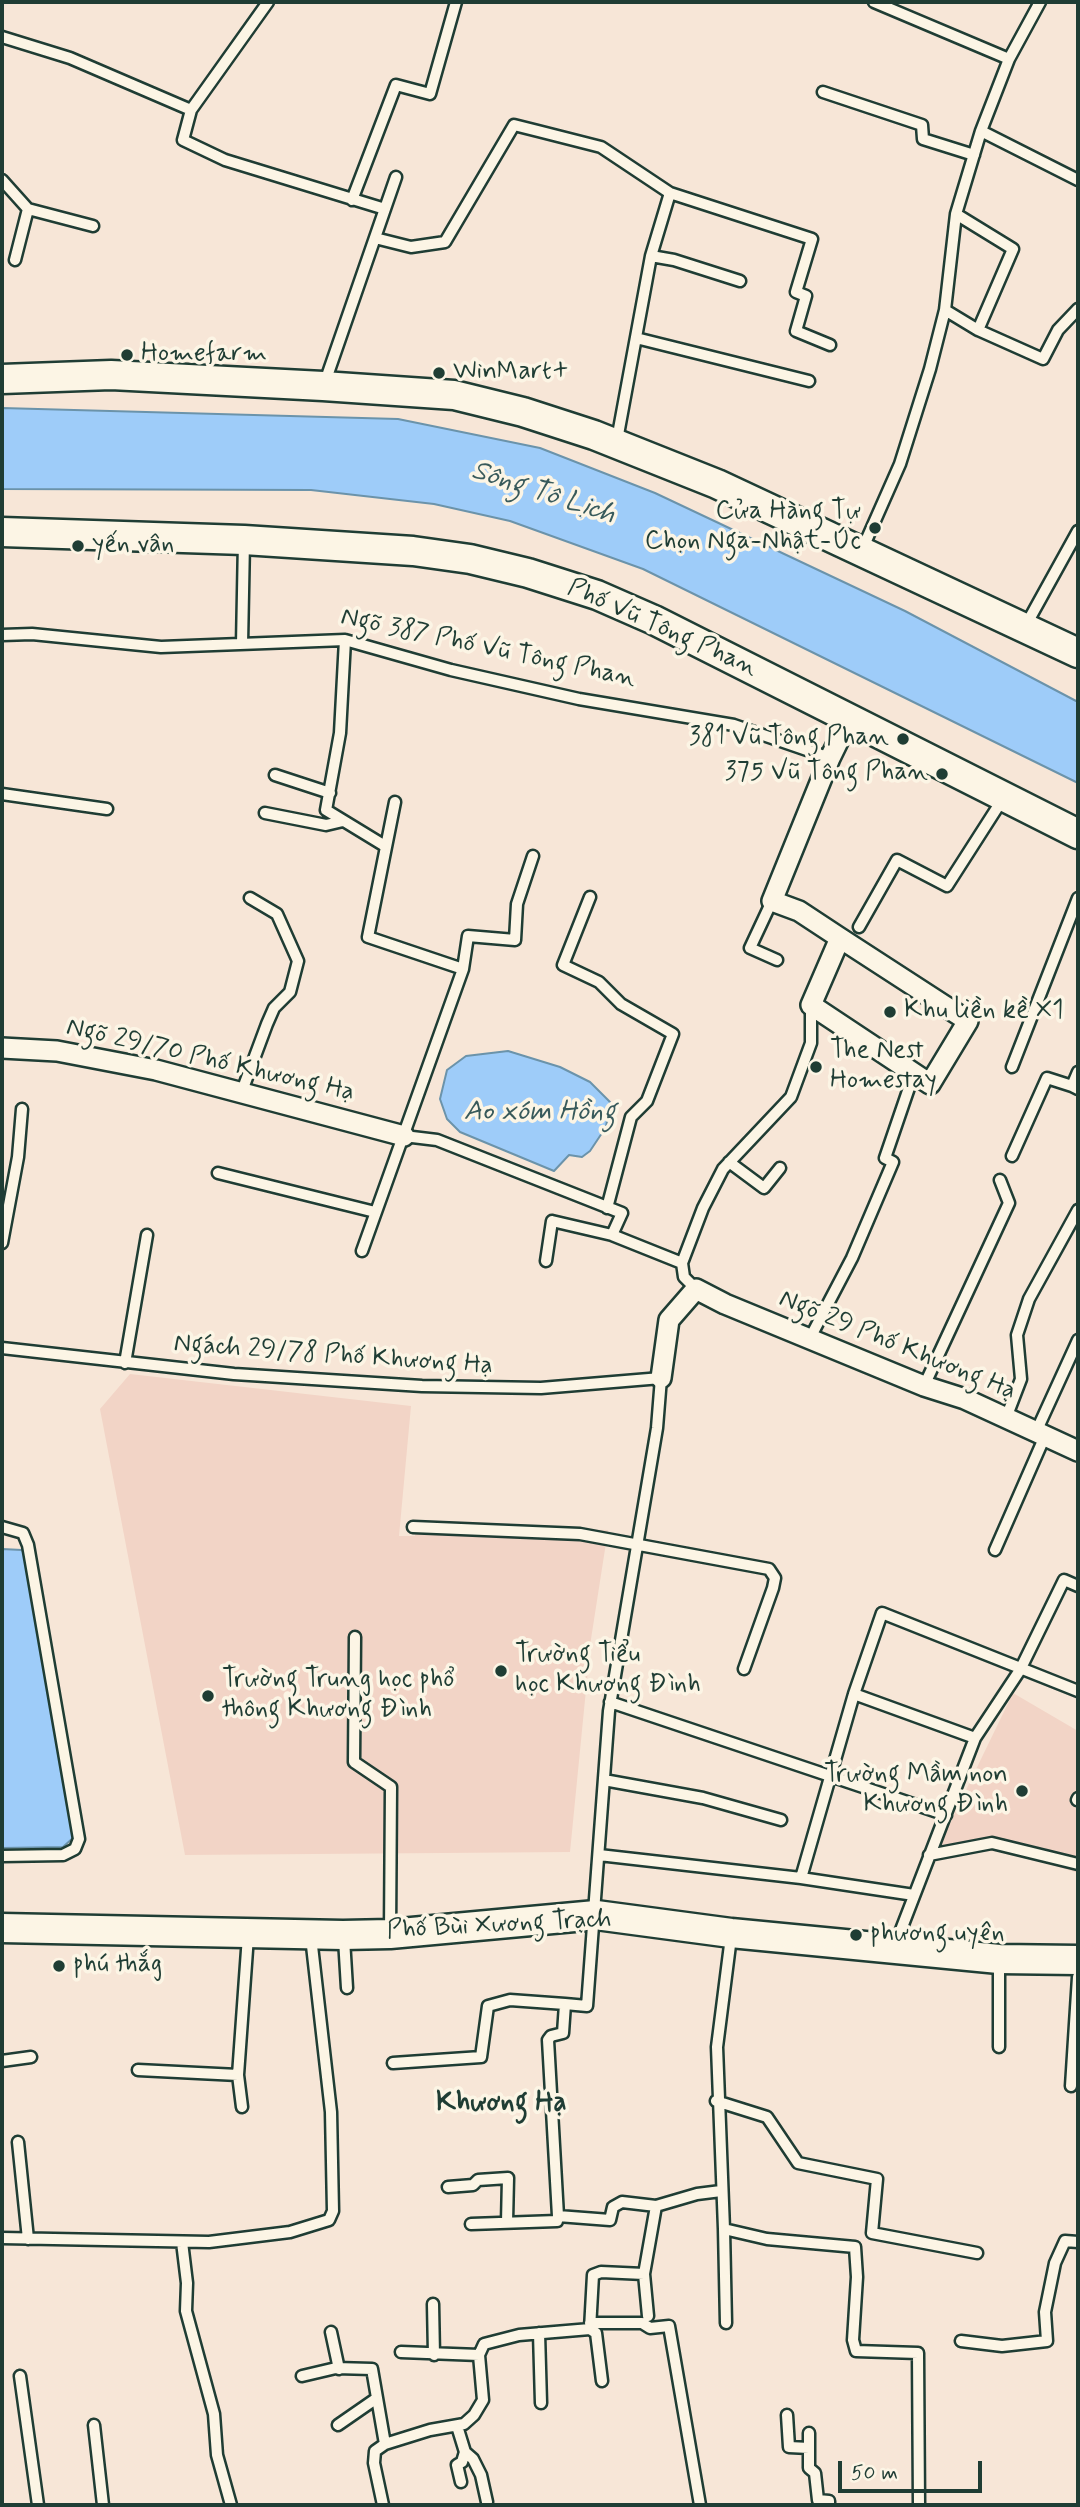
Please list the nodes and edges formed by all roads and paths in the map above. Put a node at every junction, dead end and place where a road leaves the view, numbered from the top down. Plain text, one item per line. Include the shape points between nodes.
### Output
1 (268, 2) edge
2 (456, 2) edge
3 (874, 2) edge
4 (1040, 2) edge
5 (2, 37) edge
6 (1009, 60) junction
7 (823, 92) dead end
8 (191, 110) junction
9 (981, 131) junction
10 (974, 155) junction
11 (396, 177) dead end
12 (2, 180) edge
13 (1078, 180) edge
14 (670, 193) junction
15 (352, 200) junction
16 (28, 209) junction
17 (385, 209) junction
18 (956, 214) junction
19 (93, 226) dead end
20 (375, 238) junction
21 (651, 256) junction
22 (15, 260) dead end
23 (740, 281) dead end
24 (1078, 309) edge
25 (945, 310) junction
26 (978, 330) junction
27 (636, 338) junction
28 (830, 345) dead end
29 (2, 379) edge
30 (808, 381) dead end
31 (323, 386) junction
32 (616, 444) junction
33 (1078, 531) edge
34 (2, 532) edge
35 (244, 540) junction
36 (862, 551) junction
37 (1024, 628) junction
38 (2, 635) edge
39 (345, 640) junction
40 (242, 644) junction
41 (1078, 653) edge
42 (849, 719) junction
43 (830, 758) junction
44 (275, 775) dead end
45 (330, 793) junction
46 (2, 794) edge
47 (1004, 797) junction
48 (395, 802) dead end
49 (107, 808) dead end
50 (265, 813) dead end
51 (343, 821) junction
52 (1078, 834) edge
53 (385, 846) junction
54 (533, 856) dead end
55 (590, 897) dead end
56 (250, 898) dead end
57 (1078, 898) edge
58 (772, 901) junction
59 (859, 927) dead end
60 (840, 938) junction
61 (777, 960) dead end
62 (463, 969) junction
63 (811, 1005) junction
64 (2, 1048) edge
65 (1012, 1067) dead end
66 (1078, 1072) edge
67 (911, 1083) dead end
68 (1075, 1087) edge
69 (242, 1091) junction
70 (22, 1109) dead end
71 (404, 1136) junction
72 (1012, 1156) dead end
73 (729, 1162) junction
74 (780, 1168) dead end
75 (218, 1173) dead end
76 (999, 1180) dead end
77 (607, 1208) junction
78 (1078, 1210) edge
79 (375, 1212) junction
80 (147, 1235) dead end
81 (612, 1235) junction
82 (2, 1243) edge
83 (362, 1251) dead end
84 (546, 1261) dead end
85 (682, 1263) junction
86 (696, 1289) junction
87 (809, 1340) junction
88 (1078, 1340) edge
89 (2, 1348) edge
90 (125, 1363) junction
91 (661, 1378) junction
92 (924, 1386) junction
93 (1006, 1418) junction
94 (1041, 1434) junction
95 (1078, 1451) edge
96 (2, 1527) edge
97 (413, 1527) dead end
98 (639, 1544) junction
99 (995, 1550) dead end
100 (1078, 1586) edge
101 (355, 1637) dead end
102 (744, 1668) dead end
103 (1020, 1670) junction
104 (1078, 1691) edge
105 (855, 1695) junction
106 (610, 1702) junction
107 (975, 1738) junction
108 (832, 1776) junction
109 (604, 1780) junction
110 (946, 1815) junction
111 (781, 1820) dead end
112 (599, 1855) junction
113 (929, 1855) junction
114 (2, 1856) edge
115 (1078, 1864) edge
116 (801, 1878) junction
117 (914, 1895) junction
118 (596, 1915) junction
119 (2, 1928) edge
120 (248, 1931) junction
121 (311, 1933) junction
122 (732, 1933) junction
123 (390, 1934) junction
124 (344, 1935) junction
125 (894, 1948) junction
126 (999, 1959) junction
127 (1078, 1960) edge
128 (1078, 1977) edge
129 (347, 1988) dead end
130 (565, 2004) junction
131 (999, 2047) dead end
132 (31, 2057) dead end
133 (2, 2061) edge
134 (393, 2063) dead end
135 (138, 2070) dead end
136 (238, 2075) junction
137 (1071, 2086) dead end
138 (716, 2101) junction
139 (242, 2107) dead end
140 (18, 2142) dead end
141 (448, 2187) dead end
142 (721, 2191) junction
143 (656, 2206) junction
144 (558, 2216) junction
145 (507, 2222) junction
146 (471, 2224) dead end
147 (724, 2229) junction
148 (2, 2238) edge
149 (28, 2239) junction
150 (182, 2242) junction
151 (1078, 2242) edge
152 (977, 2253) dead end
153 (644, 2274) junction
154 (433, 2304) dead end
155 (648, 2316) dead end
156 (726, 2323) dead end
157 (590, 2326) junction
158 (331, 2332) dead end
159 (539, 2333) junction
160 (961, 2341) dead end
161 (401, 2352) dead end
162 (434, 2355) junction
163 (479, 2355) junction
164 (339, 2369) junction
165 (20, 2376) dead end
166 (302, 2376) dead end
167 (602, 2381) dead end
168 (377, 2398) junction
169 (541, 2403) dead end
170 (787, 2415) dead end
171 (94, 2424) dead end
172 (338, 2425) dead end
173 (457, 2426) junction
174 (809, 2432) dead end
175 (385, 2444) junction
176 (809, 2448) junction
177 (465, 2452) junction
178 (461, 2482) dead end
179 (487, 2502) dead end
180 (380, 2504) edge
181 (38, 2505) edge
182 (103, 2505) edge
183 (231, 2505) edge
184 (699, 2505) edge
185 (829, 2505) edge
186 (919, 2505) edge

1 - 8 lane
2 - 15 lane via 430,94 396,85
3 - 6 lane
4 - 6 lane
5 - 8 lane via 70,58
6 - 9 lane
7 - 10 lane via 922,125 923,139
8 - 15 lane via 183,140 225,160
9 - 10 lane
9 - 13 lane
10 - 18 lane
11 - 17 lane
12 - 16 lane
14 - 20 lane via 601,146 514,125 445,242 411,247
14 - 21 lane
14 - 28 lane via 812,239 796,292 806,296 796,331
15 - 17 lane
16 - 19 lane
16 - 22 lane
17 - 20 lane
18 - 25 lane
18 - 26 lane via 1013,249
20 - 31 lane
21 - 23 lane
21 - 27 lane
24 - 26 lane via 1058,330 1043,359
25 - 26 lane
25 - 36 lane via 900,464
27 - 30 lane
27 - 32 lane
29 - 31 main road via 111,375
31 - 32 main road via 454,395 523,412
32 - 36 main road via 717,484
33 - 37 lane
34 - 35 main road, Phố Vũ Tông Phan
35 - 40 lane
35 - 42 main road, Phố Vũ Tông Phan via 413,551 528,573 597,595 654,620
36 - 37 main road
37 - 41 main road
38 - 40 lane, Ngõ 387 Phố Vũ Tông Phan via 161,647
39 - 40 lane, Ngõ 387 Phố Vũ Tông Phan
39 - 43 lane, Ngõ 387 Phố Vũ Tông Phan via 566,696 734,725
39 - 45 lane via 340,733
42 - 43 street
42 - 47 main road, Phố Vũ Tông Phan
43 - 58 street
44 - 45 lane
45 - 51 lane via 326,810
46 - 49 lane
47 - 52 main road, Phố Vũ Tông Phan
47 - 59 lane via 947,886 897,860
48 - 53 lane
50 - 51 lane via 326,825
51 - 53 lane
53 - 62 lane via 368,937
54 - 62 lane via 517,904 515,940 468,936
55 - 77 lane via 563,965 599,982 621,1004 673,1034 647,1101 631,1117
56 - 69 lane via 277,914 298,961 290,992 274,1008
57 - 65 lane
58 - 60 street via 799,911
58 - 61 lane via 750,948
60 - 63 street
60 - 63 street via 968,1021 930,1084
62 - 71 lane
63 - 73 lane via 811,1043 791,1097
64 - 69 street, Ngõ 29/70 Phố Khương Hạ via 57,1051
66 - 68 lane
67 - 87 lane via 885,1158 893,1162 852,1258
68 - 72 lane via 1047,1078
69 - 71 street, Ngõ 29/70 Phố Khương Hạ
70 - 82 lane
71 - 77 lane via 437,1140
71 - 79 lane
73 - 74 lane via 764,1188
73 - 85 lane via 703,1208
75 - 79 lane
76 - 92 lane via 1009,1203
77 - 81 lane via 622,1213
78 - 93 lane via 1029,1299 1017,1335 1021,1379
79 - 83 lane
80 - 90 lane
81 - 84 lane via 552,1221
81 - 85 lane
85 - 86 lane via 684,1277
86 - 87 street, Ngõ 29 Phố Khương Hạ
86 - 91 street via 670,1320
87 - 92 street, Ngõ 29 Phố Khương Hạ
88 - 94 lane
89 - 90 lane, Ngách 29/78 Phố Khương Hạ
90 - 91 lane, Ngách 29/78 Phố Khương Hạ via 422,1386 541,1388
91 - 98 lane
92 - 93 street, Ngõ 29 Phố Khương Hạ
93 - 94 street, Ngõ 29 Phố Khương Hạ
94 - 95 street, Ngõ 29 Phố Khương Hạ
94 - 99 lane
96 - 114 lane via 23,1533 28,1545 79,1839 75,1849 63,1855
97 - 98 lane via 580,1534
98 - 102 lane via 773,1573 773,1588
98 - 106 lane
100 - 103 lane via 1064,1580
101 - 123 lane via 354,1762 391,1787
103 - 104 lane
103 - 105 lane via 883,1613
103 - 107 lane
105 - 107 lane
105 - 108 lane
106 - 108 lane
106 - 109 lane
107 - 110 lane
108 - 110 lane
108 - 116 lane
109 - 111 lane via 704,1798
109 - 112 lane
110 - 113 lane
112 - 116 lane
112 - 118 lane
113 - 115 lane via 992,1843
113 - 117 lane
116 - 117 lane
117 - 125 lane
118 - 122 main road, Phố Bùi Xương Trạch
118 - 123 main road, Phố Bùi Xương Trạch
118 - 130 lane via 587,2006
119 - 120 main road, Phố Bùi Xương Trạch
120 - 121 main road, Phố Bùi Xương Trạch
120 - 136 lane
121 - 124 main road, Phố Bùi Xương Trạch
121 - 150 lane via 331,2112 333,2211 329,2220 290,2232
122 - 125 main road, Phố Bùi Xương Trạch
122 - 138 lane via 717,2047
123 - 124 main road, Phố Bùi Xương Trạch
124 - 129 lane
125 - 126 main road, Phố Bùi Xương Trạch
126 - 127 main road, Phố Bùi Xương Trạch
126 - 131 lane
128 - 137 lane
130 - 134 lane via 510,2000 488,2006 481,2057
130 - 144 lane via 563,2033 548,2040
132 - 133 lane
135 - 136 lane
136 - 139 lane
138 - 142 lane
138 - 152 lane via 767,2117 797,2163 877,2179 872,2233
140 - 149 lane
141 - 145 lane via 508,2178
142 - 143 lane
142 - 147 lane
143 - 144 lane via 622,2202 613,2207 610,2220
143 - 153 lane
144 - 145 lane via 558,2221
145 - 146 lane
147 - 156 lane
147 - 186 lane via 766,2239 855,2247 856,2351 918,2353
148 - 149 lane
149 - 150 lane
150 - 183 lane via 186,2311 214,2414 217,2455
151 - 160 lane via 1065,2242 1055,2263 1045,2312 1047,2341 1002,2346
153 - 155 lane
153 - 157 lane via 593,2275
154 - 162 lane
157 - 159 lane
157 - 167 lane via 596,2333
157 - 184 lane via 669,2326
158 - 164 lane
159 - 163 lane via 484,2344
159 - 169 lane
161 - 162 lane
162 - 163 lane
163 - 173 lane via 483,2400 474,2415
164 - 166 lane
164 - 168 lane via 372,2369
165 - 181 lane
168 - 172 lane
168 - 175 lane
170 - 176 lane via 789,2447
171 - 182 lane
173 - 175 lane
173 - 177 lane
174 - 176 lane
175 - 180 lane via 373,2455
176 - 185 lane via 808,2468 815,2473 818,2500 829,2501
177 - 178 lane via 457,2465
177 - 179 lane via 481,2475

